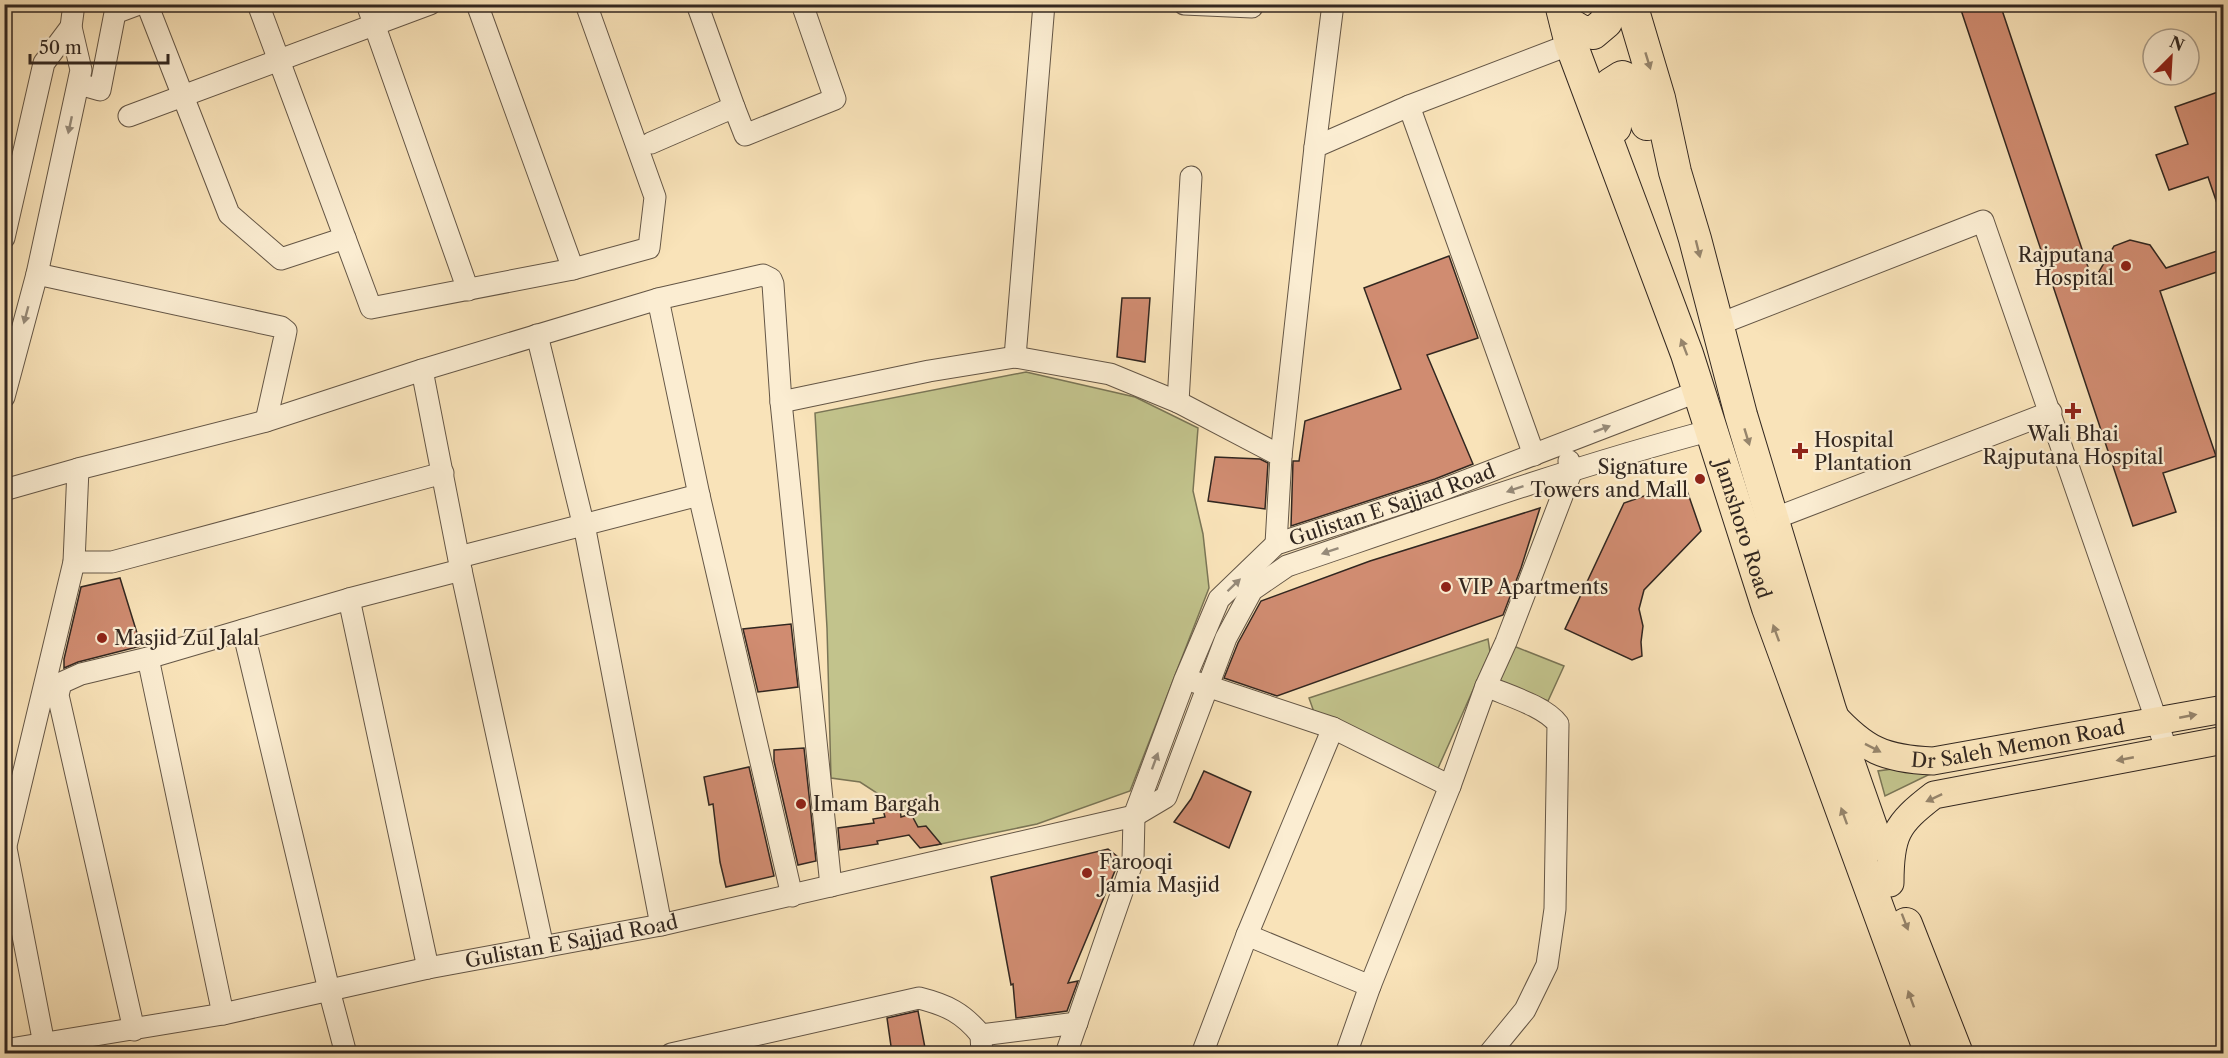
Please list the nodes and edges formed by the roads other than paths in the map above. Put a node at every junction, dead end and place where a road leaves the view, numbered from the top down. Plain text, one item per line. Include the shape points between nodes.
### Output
1 (74, 4) edge
2 (139, 4) edge
3 (147, 4) edge
4 (258, 4) edge
5 (367, 4) edge
6 (430, 4) edge
7 (477, 4) edge
8 (586, 4) edge
9 (697, 4) edge
10 (802, 4) edge
11 (1044, 4) edge
12 (1184, 4) edge
13 (1252, 4) edge
14 (1333, 4) edge
15 (1610, 4) edge
16 (1631, 4) edge
17 (1566, 23) edge
18 (375, 25) junction
19 (71, 27) junction
20 (280, 60) junction
21 (79, 84) junction
22 (183, 96) junction
23 (1409, 106) junction
24 (734, 107) junction
25 (129, 116) dead end
26 (651, 143) dead end
27 (1315, 147) junction
28 (1675, 172) junction
29 (1191, 177) dead end
30 (1643, 235) junction
31 (4, 238) edge
32 (345, 238) junction
33 (573, 269) junction
34 (37, 274) junction
35 (468, 290) junction
36 (658, 299) junction
37 (1717, 325) junction
38 (537, 335) junction
39 (1015, 357) junction
40 (422, 370) junction
41 (1700, 391) junction
42 (4, 397) edge
43 (781, 402) junction
44 (1178, 402) junction
45 (2051, 412) junction
46 (266, 421) junction
47 (1712, 430) junction
48 (1563, 444) junction
49 (1534, 455) junction
50 (1281, 456) junction
51 (78, 469) junction
52 (1572, 470) junction
53 (443, 473) junction
54 (4, 490) edge
55 (699, 495) junction
56 (1773, 519) junction
57 (583, 524) junction
58 (1276, 544) junction
59 (74, 562) junction
60 (460, 563) junction
61 (349, 599) junction
62 (243, 630) junction
63 (148, 658) junction
64 (1185, 679) junction
65 (1208, 686) junction
66 (1486, 686) junction
67 (2223, 709) edge
68 (1830, 710) junction
69 (2157, 722) junction
70 (1333, 728) junction
71 (2223, 740) edge
72 (2167, 751) junction
73 (1450, 786) junction
74 (1134, 816) junction
75 (5, 851) edge
76 (1890, 883) junction
77 (831, 886) junction
78 (792, 896) junction
79 (661, 925) junction
80 (1247, 935) junction
81 (543, 947) junction
82 (428, 968) junction
83 (1370, 986) junction
84 (329, 990) junction
85 (223, 1014) junction
86 (1077, 1023) junction
87 (134, 1029) junction
88 (981, 1044) edge
89 (25, 1049) edge
90 (346, 1053) edge
91 (671, 1053) edge
92 (1066, 1053) edge
93 (1202, 1053) edge
94 (1346, 1053) edge
95 (1489, 1053) edge
96 (1931, 1053) edge
97 (1957, 1053) edge

1 - 19 street
2 - 21 street via 115,14 99,90
3 - 22 street
4 - 20 street
5 - 18 street
6 - 18 street
7 - 33 street
8 - 33 street via 655,197 649,248
9 - 24 street
10 - 24 street via 835,99 745,135
11 - 39 street
12 - 13 street
14 - 27 street
15 - 17 highway via 1606,22 1593,33
16 -> 28 highway, Jamshoro Road via 1659,98
17 - 23 street
17 - 30 highway, Jamshoro Road
18 - 20 street
18 - 35 street
19 - 21 street via 81,70
19 - 31 street via 44,63
20 - 22 street
20 - 32 street
21 -> 34 street
22 - 25 street
22 - 32 street via 229,214 282,259
23 - 27 street
23 - 49 street
24 - 26 street
27 - 50 street
28 - 30 highway via 1647,125 1629,80 1622,78 1611,84 1611,110
28 -> 37 highway, Jamshoro Road
29 - 44 street
41 -> 30 highway, Jamshoro Road
32 - 35 street via 371,308
33 - 35 street
34 -> 42 street
34 - 46 street via 281,327 286,331
36 - 38 street
36 - 43 street via 763,274 771,279
36 - 55 street
37 - 45 street via 1983,221
37 -> 56 highway, Jamshoro Road
38 - 40 street
38 - 57 street
39 - 43 street
39 - 44 street via 1110,374
40 - 46 street
40 - 53 street
41 - 47 highway, Jamshoro Road
48 -> 41 street, Gulistan E Sajjad Road
43 - 77 street
44 - 50 street
45 - 56 street
45 - 69 street
46 - 51 street
47 - 52 street, Gulistan E Sajjad Road
96 -> 47 highway, Jamshoro Road via 1767,608
48 - 49 street, Gulistan E Sajjad Road
48 - 52 street
49 - 58 street, Gulistan E Sajjad Road via 1439,491
50 - 58 street
51 - 54 street
51 - 59 street
52 -> 65 street, Gulistan E Sajjad Road via 1287,566 1252,590 1226,638
52 - 66 street
53 - 59 street via 111,562
53 - 60 street
55 - 57 street
55 - 78 street
56 - 68 highway, Jamshoro Road
57 - 60 street
57 - 79 street
64 -> 58 street, Gulistan E Sajjad Road via 1220,599
59 - 75 street
60 - 61 street
60 - 81 street
61 - 62 street
61 - 82 street
62 - 63 street
62 - 84 street
63 - 85 street
63 - 87 street via 71,678 61,683 58,695
64 - 65 street
74 -> 64 street, Gulistan E Sajjad Road
65 - 70 street
65 - 74 street, Gulistan E Sajjad Road via 1166,797
66 - 73 street
66 - 95 street via 1552,716 1558,724 1555,909 1547,965 1525,1010
69 -> 67 main road, Dr Saleh Memon Road
68 -> 69 main road, Dr Saleh Memon Road via 1853,736 1881,753 1933,761
68 - 76 highway, Jamshoro Road
69 - 72 street
70 - 73 street
70 - 80 street
71 - 72 main road, Dr Saleh Memon Road
72 -> 76 main road, Dr Saleh Memon Road via 1935,795 1910,813 1897,834 1890,854
73 - 83 street
74 - 77 street, Gulistan E Sajjad Road
74 - 86 street via 1133,860
75 - 89 street
76 -> 97 highway, Jamshoro Road
77 - 78 street, Gulistan E Sajjad Road
78 - 79 street, Gulistan E Sajjad Road
79 - 81 street, Gulistan E Sajjad Road
80 - 83 street
80 - 93 street
81 - 82 street, Gulistan E Sajjad Road
82 - 84 street, Gulistan E Sajjad Road
83 - 94 street
84 - 85 street, Gulistan E Sajjad Road
84 - 90 street
85 - 87 street, Gulistan E Sajjad Road
86 - 88 street
86 - 92 street
87 - 89 street, Gulistan E Sajjad Road
88 - 91 street via 971,1023 957,1011 919,998

